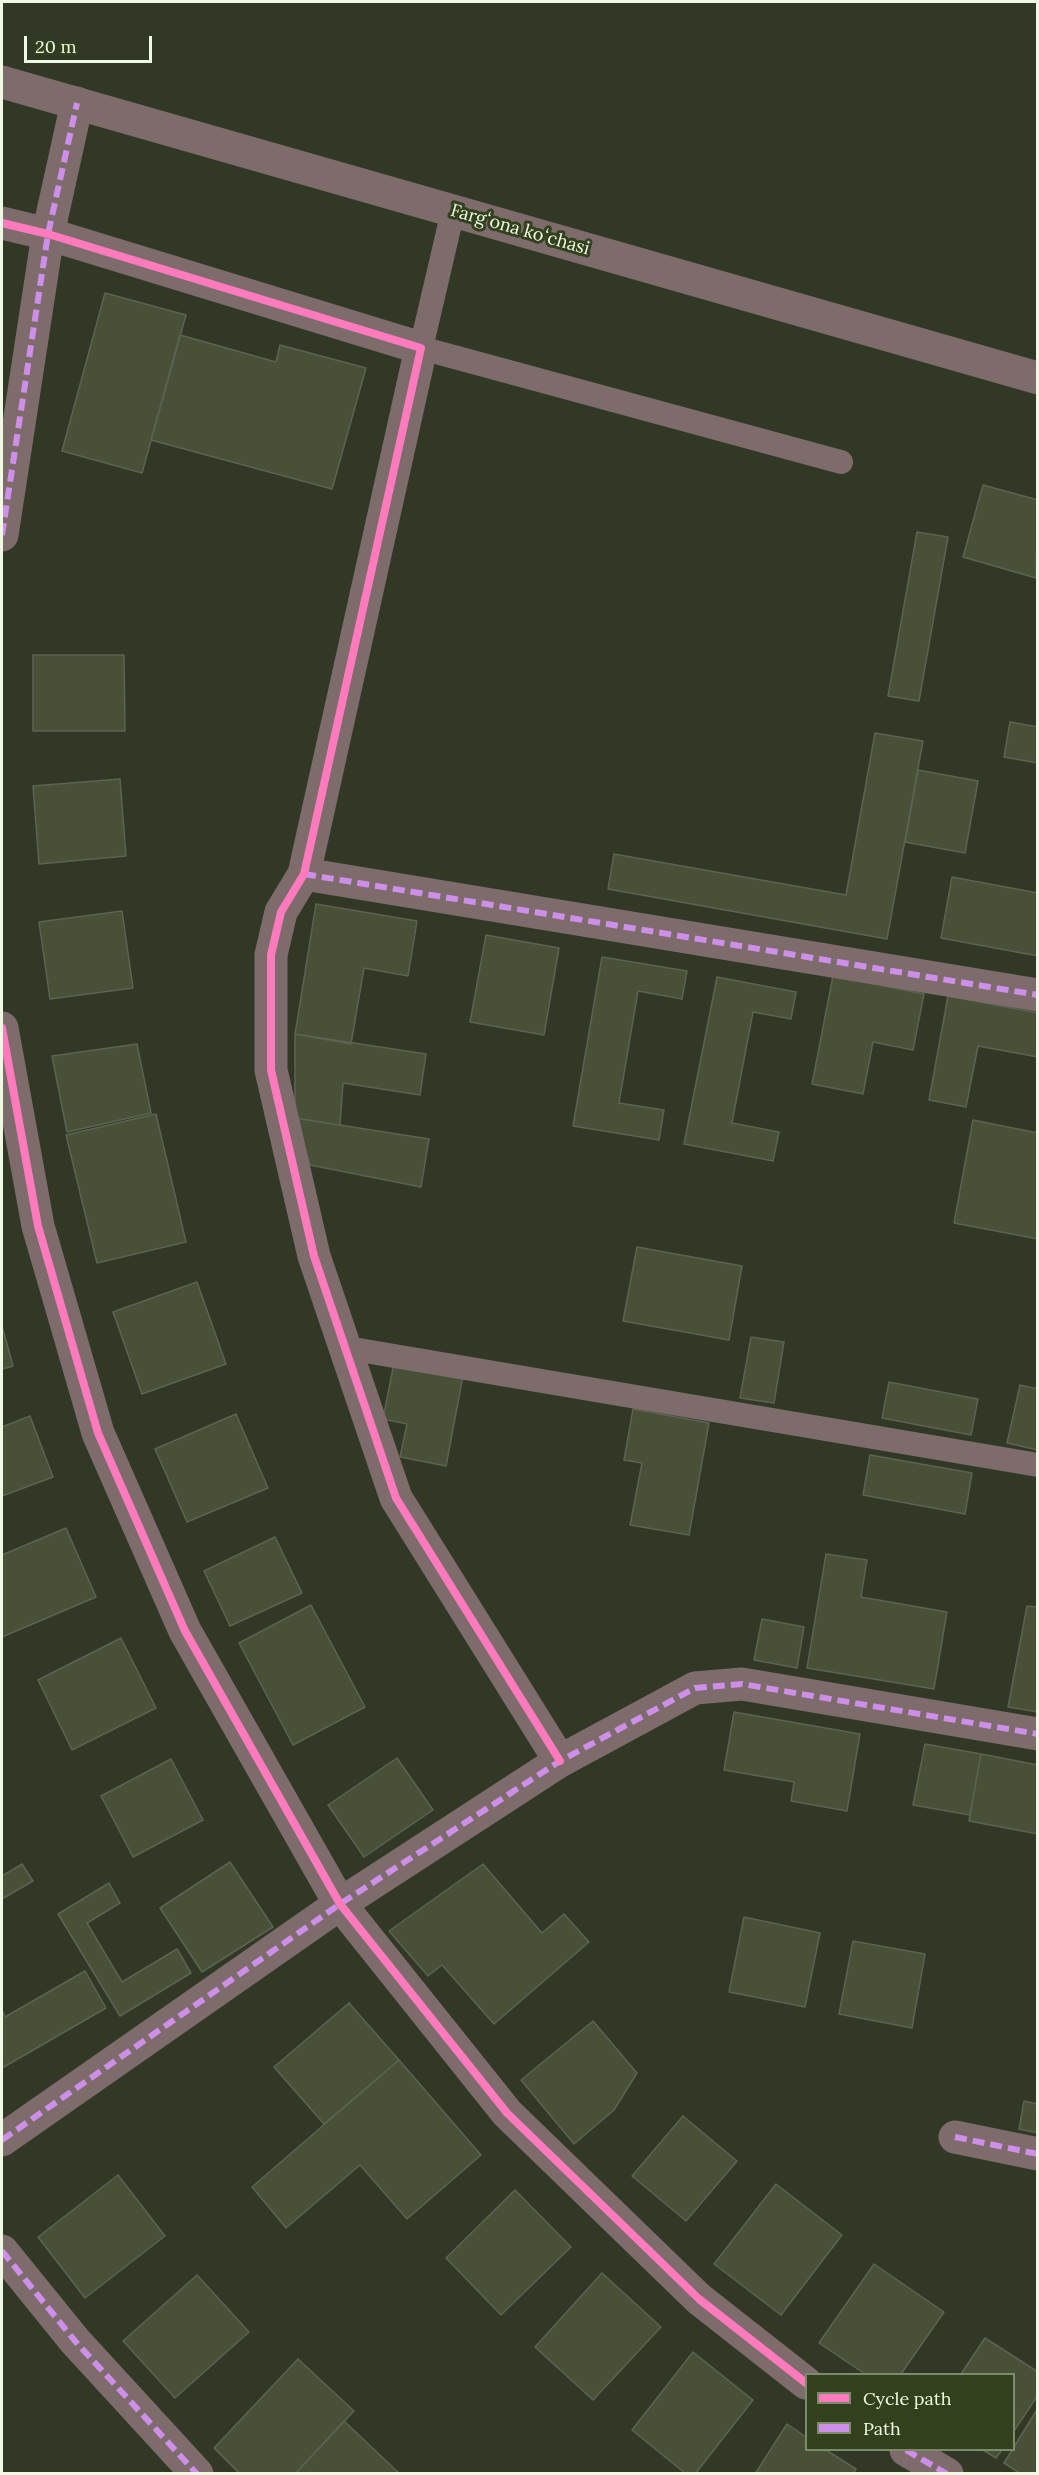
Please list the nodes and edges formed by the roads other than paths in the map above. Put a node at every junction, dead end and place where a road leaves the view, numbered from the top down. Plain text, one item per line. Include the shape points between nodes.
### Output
1 (2, 82) edge
2 (77, 103) junction
3 (453, 210) junction
4 (2, 223) edge
5 (48, 234) junction
6 (421, 348) junction
7 (1038, 378) edge
8 (841, 462) dead end
9 (2, 535) edge
10 (304, 874) junction
11 (1038, 995) edge
12 (2, 1028) edge
13 (346, 1348) junction
14 (1038, 1465) edge
15 (1038, 1734) edge
16 (560, 1761) junction
17 (340, 1904) junction
18 (956, 2137) dead end
19 (2, 2140) edge
20 (1038, 2154) edge
21 (2, 2251) edge
22 (805, 2381) edge
23 (908, 2451) edge
24 (197, 2474) edge
25 (946, 2474) edge

1 - 2 street, Fargʻona koʻchasi
2 - 3 street, Fargʻona koʻchasi
2 - 5 street
3 - 6 lane
3 - 7 street, Fargʻona koʻchasi
4 - 5 street
5 - 6 street
5 - 9 street
6 - 8 lane
6 - 10 street
10 - 11 street
10 - 13 street via 281,912 271,955 271,1070 314,1256
12 - 17 street via 38,1226 98,1433 185,1631
13 - 14 lane
13 - 16 street via 396,1497
15 - 16 street via 742,1684 695,1688
16 - 17 street
17 - 19 street
17 - 22 street via 507,2113 699,2298
18 - 20 street
21 - 24 street via 75,2341
23 - 25 street

